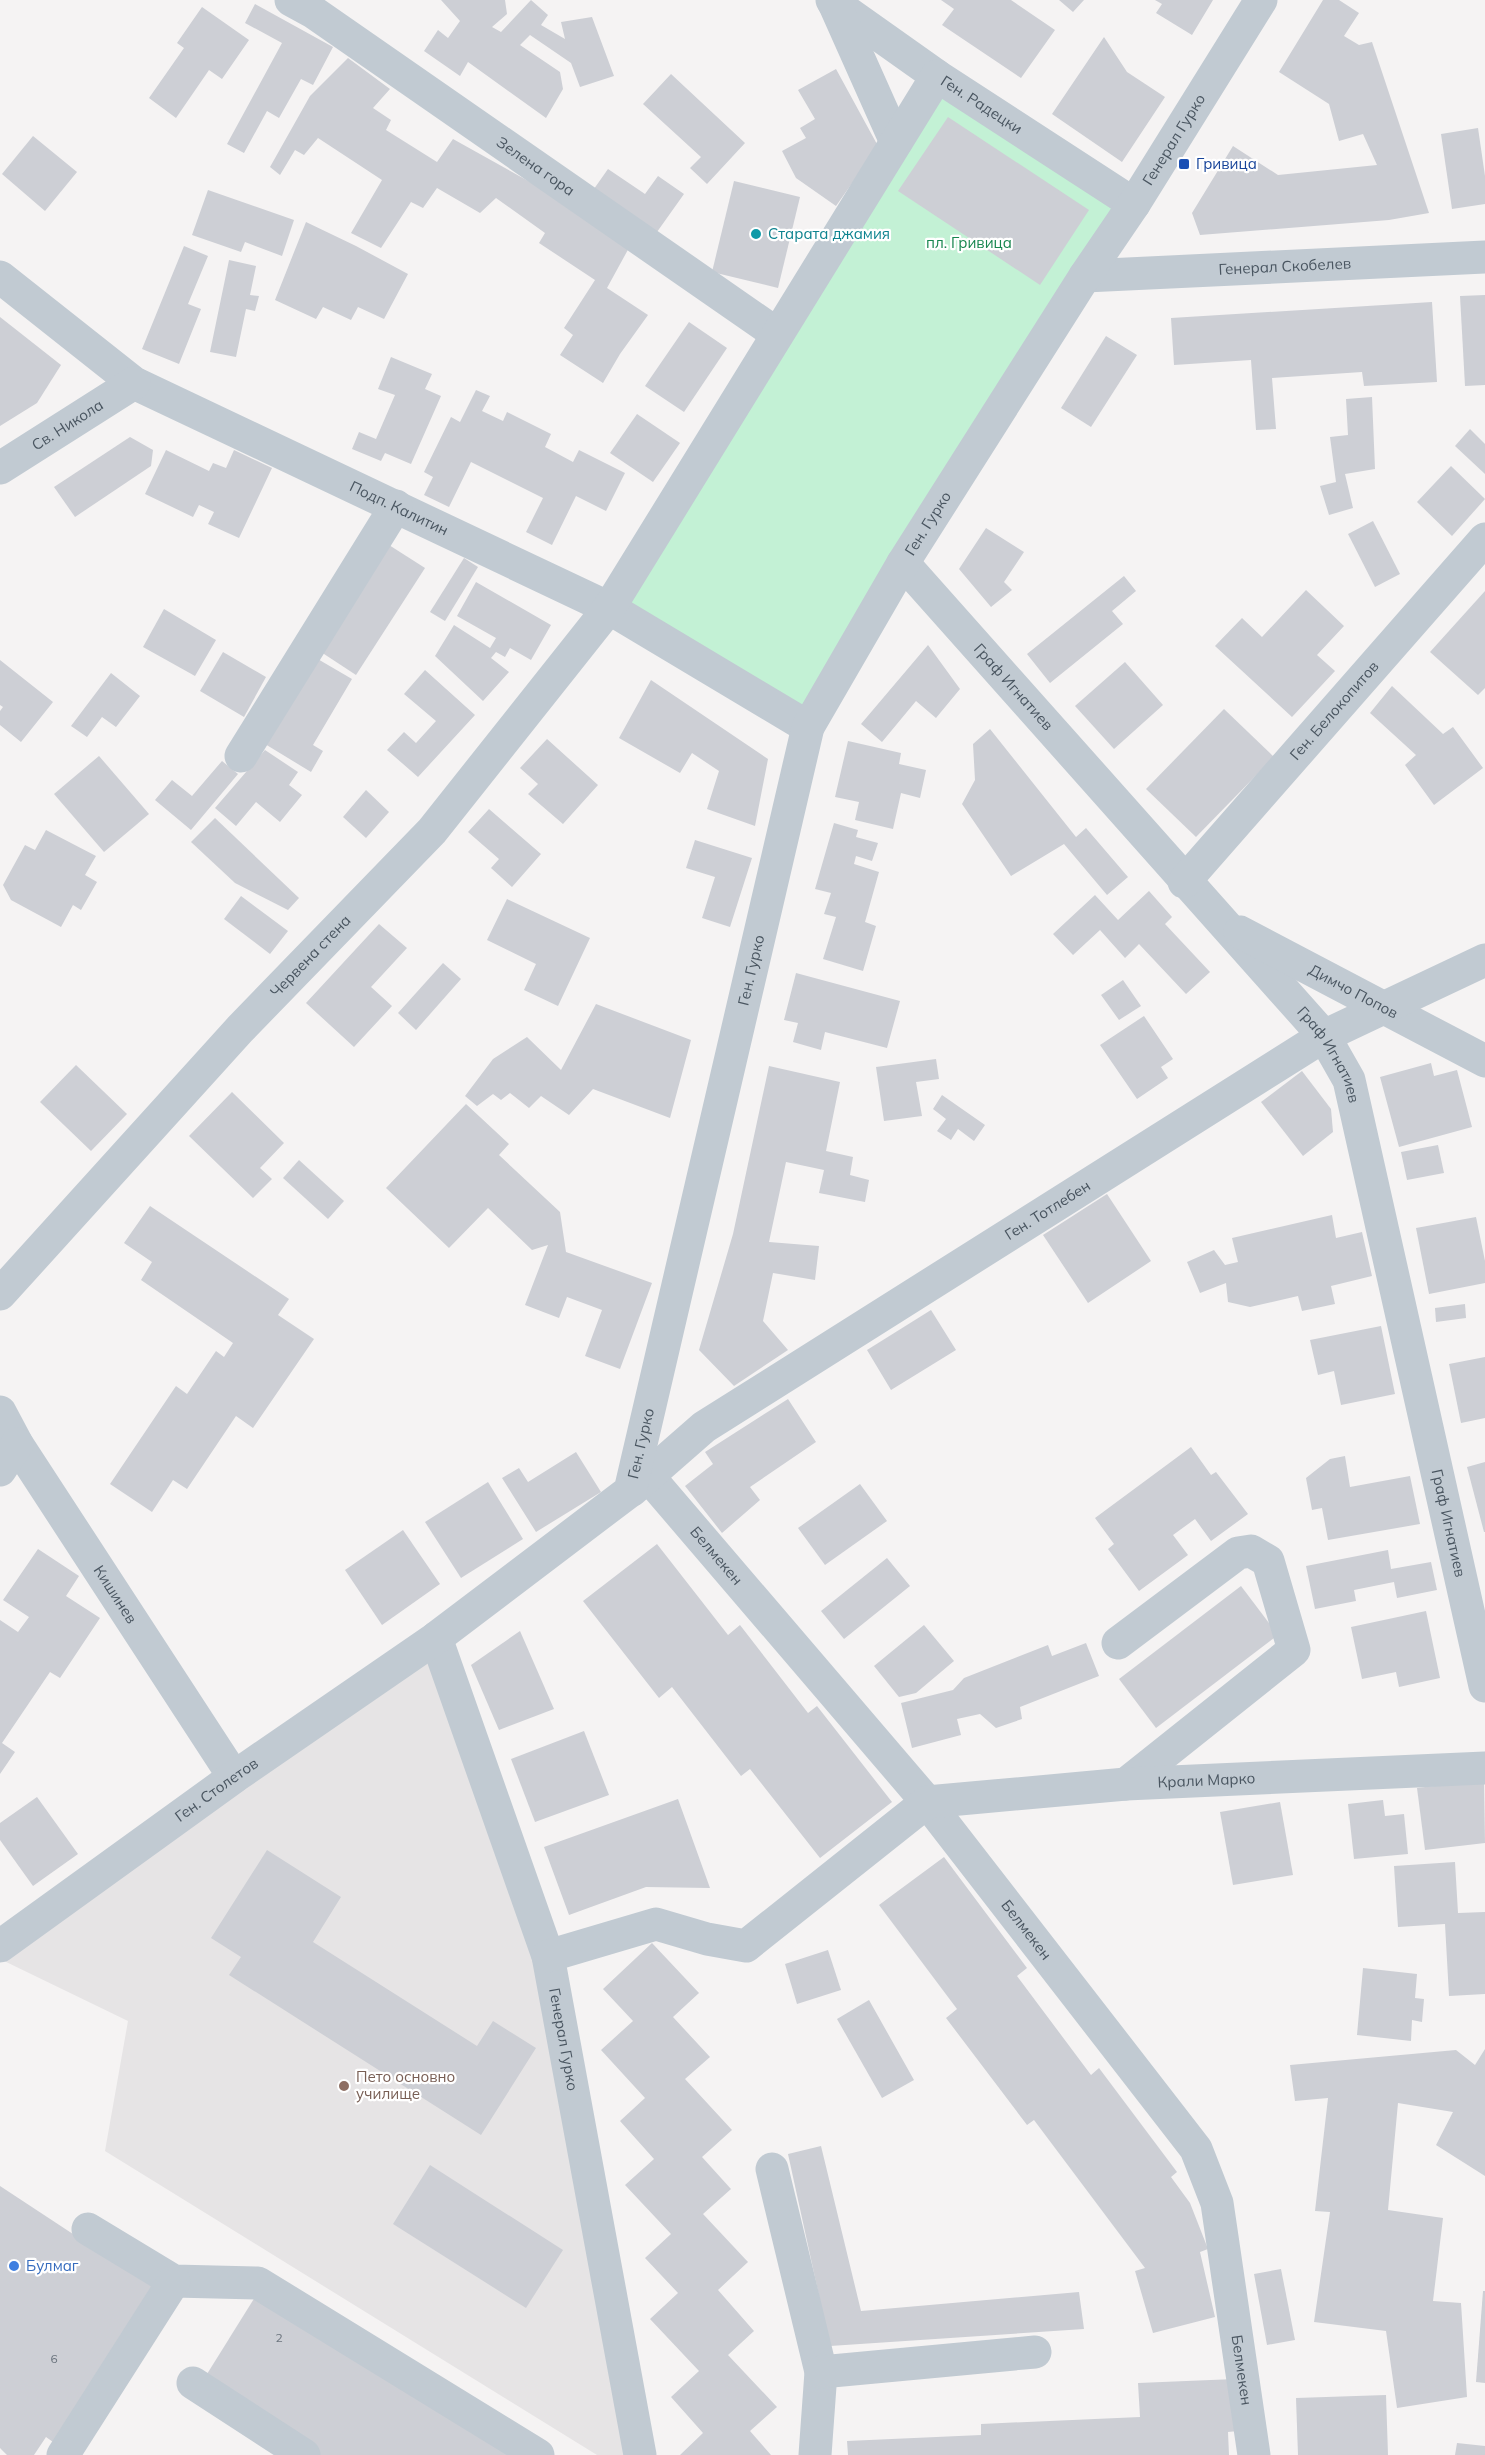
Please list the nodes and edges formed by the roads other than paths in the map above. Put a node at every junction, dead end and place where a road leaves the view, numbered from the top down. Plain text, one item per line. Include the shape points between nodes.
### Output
1 (291, 0) edge
2 (1261, 0) edge
3 (833, 2) edge
4 (937, 76) junction
5 (896, 142) junction
6 (1134, 204) junction
7 (1485, 257) edge
8 (1085, 276) junction
9 (0, 277) edge
10 (777, 334) junction
11 (134, 383) junction
12 (0, 468) edge
13 (396, 506) junction
14 (1485, 538) edge
15 (903, 563) junction
16 (609, 608) junction
17 (808, 727) junction
18 (241, 756) dead end
19 (1184, 882) junction
20 (1222, 922) junction
21 (1485, 960) edge
22 (1384, 1008) junction
23 (1324, 1036) junction
24 (1485, 1061) edge
25 (0, 1294) edge
26 (0, 1412) edge
27 (9, 1457) edge
28 (639, 1484) junction
29 (436, 1638) junction
30 (1118, 1643) dead end
31 (1485, 1686) edge
32 (1485, 1768) edge
33 (234, 1777) junction
34 (1126, 1784) junction
35 (927, 1802) junction
36 (0, 1946) edge
37 (548, 1956) junction
38 (772, 2169) dead end
39 (88, 2229) dead end
40 (174, 2281) junction
41 (1035, 2352) dead end
42 (821, 2372) junction
43 (193, 2383) dead end
44 (63, 2455) edge
45 (304, 2455) edge
46 (538, 2455) edge
47 (640, 2455) edge
48 (815, 2455) edge
49 (1254, 2455) edge

1 - 10 street, Зелена гора
2 - 6 street, Генерал Гурко
3 - 4 street, Ген. Радецки
3 - 5 street
4 - 5 street, Червена стена
4 - 6 street, Ген. Радецки
5 - 10 street, Червена стена
6 - 8 street, Генерал Гурко
7 - 8 street, Генерал Скобелев
8 - 15 street, Ген. Гурко
9 - 11 street, Подп. Калитин
10 - 16 street, Червена стена
11 - 12 street, Св. Никола
11 - 13 street, Подп. Калитин
13 - 16 street, Подп. Калитин
13 - 18 street
14 - 19 street, Ген. Белокопитов
15 - 17 street, Ген. Гурко
15 - 19 street, Граф Игнатиев
16 - 17 street, Подп. Калитин
16 - 25 street, Червена стена via 432,831 240,1029
17 - 28 street, Ген. Гурко
19 - 20 street, Граф Игнатиев
20 - 22 street, Димчо Попов
20 - 23 street, Граф Игнатиев
21 - 22 street, Ген. Тотлебен
22 - 23 street, Ген. Тотлебен
22 - 24 street, Димчо Попов
23 - 28 street, Ген. Тотлебен via 704,1427
23 - 31 street, Граф Игнатиев via 1349,1080
26 - 27 street, Кишинев
27 - 33 street, Кишинев
28 - 29 street, Ген. Гурко
28 - 35 street, Белмекен
29 - 33 street, Ген. Столетов
29 - 37 street, Генерал Гурко
30 - 34 street via 1238,1553 1251,1551 1268,1561 1294,1650
32 - 34 street, Крали Марко
33 - 36 street, Ген. Столетов
34 - 35 street, Крали Марко
35 - 37 street via 746,1946 656,1924
35 - 49 street, Белмекен via 1196,2149 1217,2203
37 - 47 street, Генерал Гурко
38 - 42 street
39 - 40 street
40 - 44 street
40 - 46 street via 258,2283
41 - 42 street
42 - 48 street
43 - 45 street

